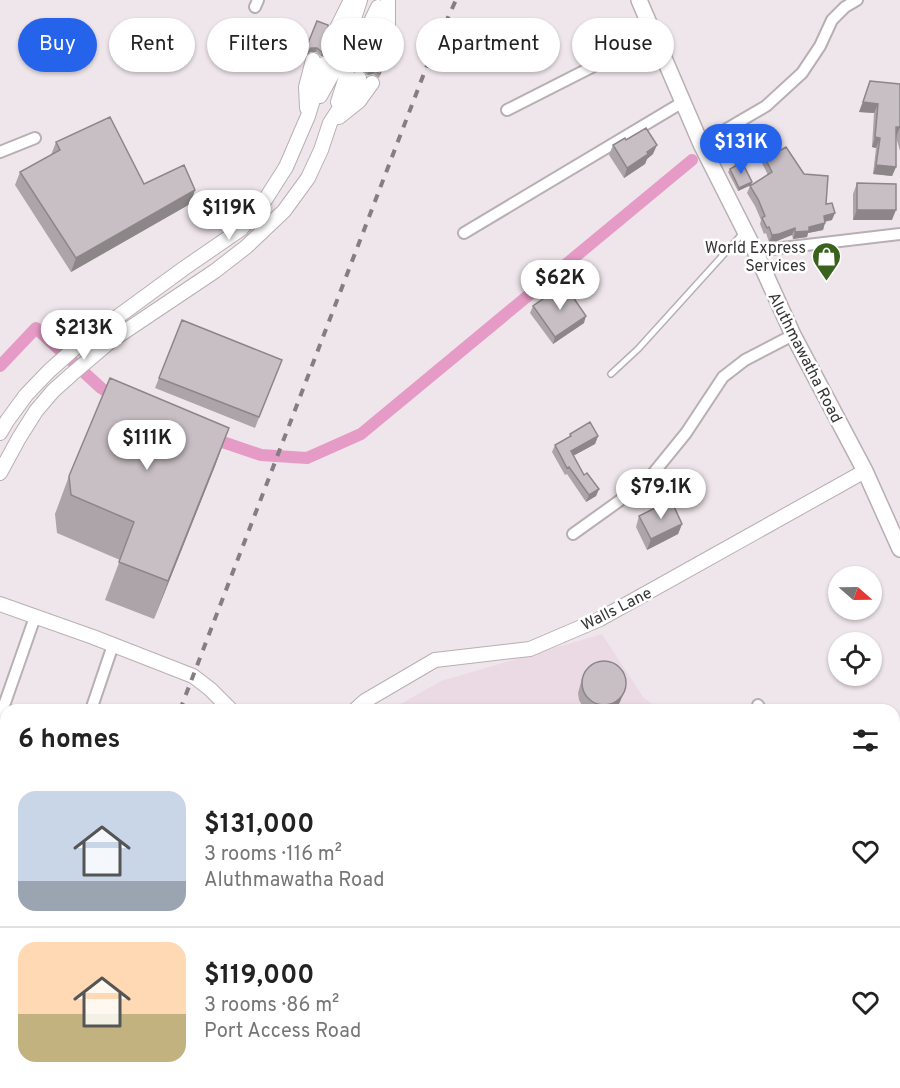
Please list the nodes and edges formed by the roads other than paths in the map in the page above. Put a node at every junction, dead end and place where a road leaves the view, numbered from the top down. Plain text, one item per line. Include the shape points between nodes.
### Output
1 (345, 0) edge
2 (351, 0) edge
3 (360, 0) edge
4 (384, 0) edge
5 (639, 0) edge
6 (857, 0) edge
7 (349, 18) edge
8 (352, 18) edge
9 (357, 18) edge
10 (370, 18) edge
11 (387, 18) edge
12 (647, 18) edge
13 (340, 72) edge
14 (341, 72) edge
15 (342, 72) edge
16 (343, 72) edge
17 (582, 72) edge
18 (670, 72) edge
19 (683, 102) junction
20 (507, 110) dead end
21 (308, 116) junction
22 (330, 123) junction
23 (35, 138) dead end
24 (701, 144) junction
25 (0, 152) edge
26 (745, 231) junction
27 (464, 233) dead end
28 (900, 234) edge
29 (755, 251) junction
30 (793, 334) junction
31 (611, 374) dead end
32 (0, 433) edge
33 (865, 471) junction
34 (0, 473) edge
35 (573, 534) dead end
36 (900, 549) edge
37 (0, 604) edge
38 (35, 617) junction
39 (113, 645) junction
40 (5, 704) edge
41 (94, 704) edge
42 (225, 704) edge
43 (362, 704) edge

1 - 7 main road
2 - 8 main road
3 - 9 main road
4 - 10 main road
4 - 11 main road
5 - 12 main road, Aluthmawatha Road
6 - 24 street via 832,20 802,74 766,106
13 - 21 main road via 306,87
14 - 21 main road
15 - 22 main road
16 - 22 main road via 359,101
17 - 20 street
18 - 19 main road, Aluthmawatha Road
19 - 24 main road, Aluthmawatha Road
19 - 27 street
21 - 32 main road via 286,167 241,229 75,348 26,395
22 - 34 main road via 308,178 285,211 246,247 112,340 52,392 24,429
23 - 25 street
24 - 26 main road, Aluthmawatha Road
26 - 29 main road, Aluthmawatha Road
26 - 31 lane
28 - 29 street
29 - 30 main road, Aluthmawatha Road
30 - 33 main road, Aluthmawatha Road
30 - 35 street via 723,377 686,433 647,481
33 - 36 main road, Aluthmawatha Road
33 - 43 main road, Walls Lane via 600,619 530,649 435,660
37 - 38 main road
38 - 39 main road
38 - 40 street
39 - 41 street
39 - 42 main road via 193,676

